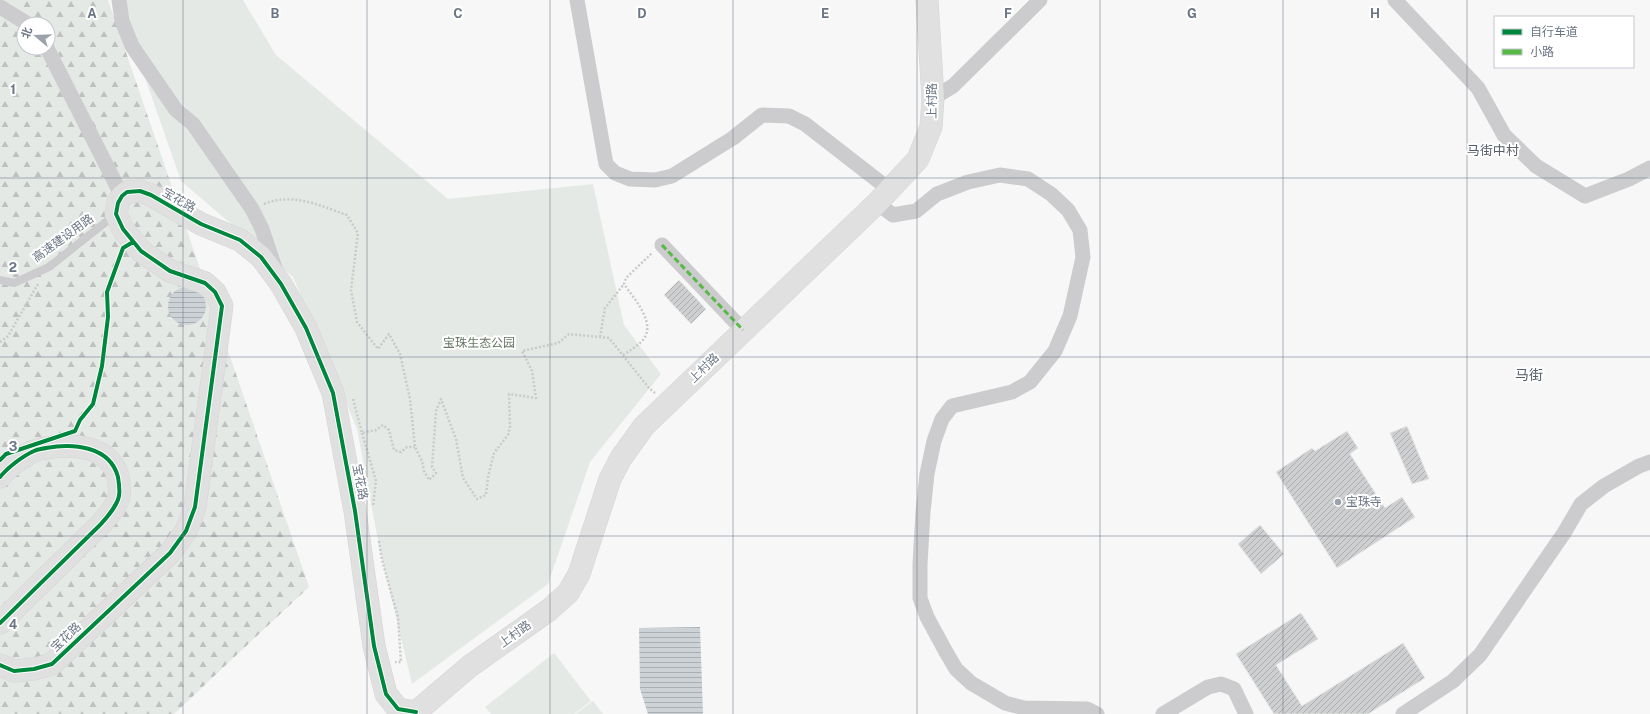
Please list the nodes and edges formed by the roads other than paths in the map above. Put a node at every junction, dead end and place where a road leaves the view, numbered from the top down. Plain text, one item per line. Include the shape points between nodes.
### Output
1 (119, 0) edge
2 (577, 0) edge
3 (927, 0) edge
4 (1040, 0) edge
5 (1395, 0) edge
6 (0, 7) edge
7 (16, 17) edge
8 (51, 56) edge
9 (933, 98) junction
10 (1650, 168) edge
11 (883, 196) junction
12 (119, 205) junction
13 (662, 245) road end
14 (0, 280) edge
15 (281, 284) junction
16 (744, 330) junction
17 (1650, 462) edge
18 (0, 477) edge
19 (0, 623) edge
20 (5, 669) edge
21 (416, 713) edge
22 (1097, 714) edge
23 (1163, 714) edge
24 (1246, 714) edge
25 (1403, 714) edge

1 - 15 street via 122,21 132,46 176,110 193,124 252,209 262,229
2 - 11 street via 606,164 615,173 630,180 655,180 672,176 733,138 762,115 789,116 805,124
3 - 9 main road, 上村路
4 - 9 street via 953,86
5 - 10 street via 1478,88 1504,134 1536,166 1585,196
6 - 7 street
8 - 12 street
9 - 11 main road, 上村路 via 931,127 918,159
11 - 16 main road, 上村路
11 - 22 street via 893,215 916,211 937,194 968,182 1000,175 1028,179 1051,194 1068,210 1080,230 1083,257 1070,316 1055,351 1030,382 1012,392 952,406 942,419 927,474 922,520 920,598 927,617 956,669 987,694 1005,703 1024,708 1088,709
12 - 14 lane, 高速建设用路 via 49,267 14,283
12 - 15 main road, 宝花路 via 127,192 140,191 151,195 201,224 240,240 261,257
12 - 20 main road, 宝花路 via 123,229 141,251 170,270 205,283 216,292 222,306 195,507 186,531 170,553 52,664 34,669
13 - 16 street
15 - 21 main road, 宝花路 via 306,328 333,393 355,511 374,646 386,694 398,709
16 - 21 main road, 上村路 via 644,426 621,458 610,479 579,574 568,593 549,610 470,666
17 - 25 street via 1604,486 1581,504 1564,533 1480,654 1453,681
18 - 19 main road via 4,471 34,451 55,446 74,446 90,449 110,461 120,483 119,496 101,524
23 - 24 street via 1208,687 1221,684 1234,689

